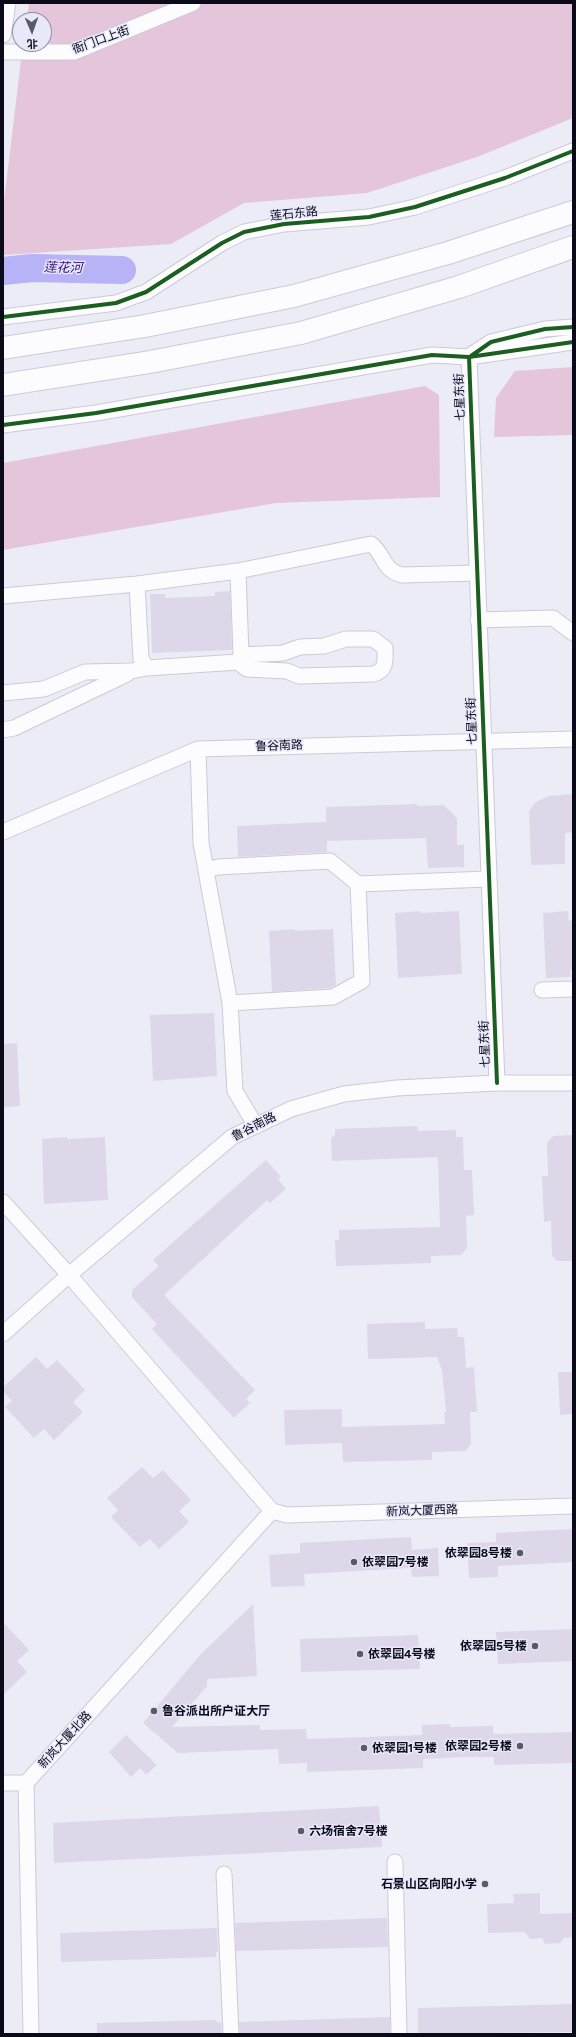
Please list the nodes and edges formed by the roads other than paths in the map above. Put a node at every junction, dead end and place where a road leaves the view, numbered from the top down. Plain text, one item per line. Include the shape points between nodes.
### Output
1 (8, 3) edge
2 (193, 3) edge
3 (3, 35) edge
4 (3, 52) edge
5 (573, 151) edge
6 (573, 212) edge
7 (573, 247) edge
8 (3, 317) edge
9 (573, 326) edge
10 (573, 342) edge
11 (6, 347) edge
12 (469, 357) junction
13 (3, 385) edge
14 (3, 426) edge
15 (238, 571) junction
16 (476, 573) junction
17 (137, 584) junction
18 (3, 596) edge
19 (478, 620) junction
20 (573, 633) edge
21 (240, 659) junction
22 (147, 668) junction
23 (131, 671) junction
24 (3, 693) edge
25 (3, 730) edge
26 (573, 739) edge
27 (483, 741) junction
28 (198, 748) junction
29 (3, 832) edge
30 (206, 870) junction
31 (488, 879) junction
32 (358, 884) junction
33 (573, 989) edge
34 (542, 990) dead end
35 (230, 1003) junction
36 (573, 1083) edge
37 (497, 1084) junction
38 (256, 1126) junction
39 (3, 1202) edge
40 (69, 1275) junction
41 (3, 1334) edge
42 (573, 1506) edge
43 (272, 1511) junction
44 (3, 1783) edge
45 (26, 1783) junction
46 (395, 1862) dead end
47 (224, 1874) dead end
48 (31, 2034) edge
49 (231, 2034) edge
50 (399, 2034) edge

1 - 3 street
2 - 4 street, 衙门口上街 via 74,52
5 - 8 street, 莲石东路 via 505,178 415,207 368,217 284,224 244,232 222,243 146,292 116,303
6 - 11 highway via 448,253 294,296 144,326
7 - 13 highway via 459,287 301,333 150,362
9 - 12 street via 545,329 491,342
10 - 12 street
12 - 14 street via 432,355 104,412
12 - 16 street, 七星东街
15 - 16 street via 371,544 379,550 388,567 397,573
15 - 17 street
15 - 21 street
16 - 19 street, 七星东街
17 - 18 street
17 - 22 street via 141,659
19 - 20 street via 553,618
19 - 27 street, 七星东街
21 - 21 street via 247,669 287,671 299,676 374,674 381,672 385,666 385,648 373,639 346,639 324,646 300,647 283,653
21 - 22 street
22 - 23 street
23 - 24 street via 85,672 44,689
23 - 25 street via 14,728
26 - 27 street, 鲁谷南路
27 - 28 street, 鲁谷南路
27 - 31 street, 七星东街
28 - 29 street, 鲁谷南路
28 - 30 street via 201,843
30 - 32 street via 218,867 330,862
30 - 35 street
31 - 32 street
31 - 37 street, 七星东街
32 - 35 street via 362,981 333,997
33 - 34 street
35 - 38 street via 235,1091
36 - 37 street, 鲁谷南路
37 - 38 street, 鲁谷南路 via 396,1088 344,1094 291,1109
38 - 40 street, 鲁谷南路 via 232,1137
39 - 40 street
40 - 41 street, 鲁谷南路
40 - 43 street
42 - 43 street, 新岚大厦西路 via 287,1514
43 - 45 street, 新岚大厦北路
44 - 45 street
45 - 48 street
46 - 50 street
47 - 49 street

